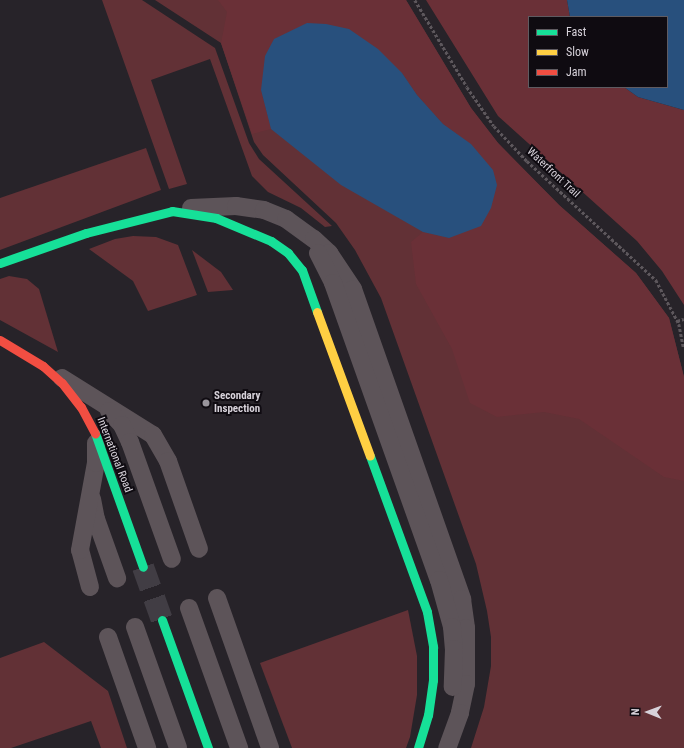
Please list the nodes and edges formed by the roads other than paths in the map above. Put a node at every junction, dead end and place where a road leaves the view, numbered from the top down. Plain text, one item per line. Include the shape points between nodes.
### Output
1 (172, 211) junction
2 (278, 216) junction
3 (0, 263) edge
4 (0, 340) edge
5 (43, 366) junction
6 (93, 397) junction
7 (95, 432) junction
8 (93, 481) junction
9 (199, 549) dead end
10 (172, 559) dead end
11 (143, 567) tunnel mouth
12 (117, 578) dead end
13 (90, 587) dead end
14 (217, 598) dead end
15 (189, 608) dead end
16 (162, 620) tunnel mouth
17 (135, 627) dead end
18 (108, 637) dead end
19 (147, 748) edge
20 (178, 748) edge
21 (208, 748) edge
22 (239, 748) edge
23 (270, 748) edge
24 (418, 748) edge
25 (439, 748) edge
26 (447, 748) edge

1 - 2 lane via 236,206 264,210
1 - 3 main road via 86,232
1 - 24 main road via 216,218 271,241 288,253 302,270 427,612 433,647 433,680 428,715
2 - 25 lane via 305,236 326,266 447,606 454,649 454,676 451,708
2 - 26 lane via 298,226 324,248 354,289 454,572 462,599 467,656 466,684 460,713
4 - 5 main road, International Road
5 - 6 lane
5 - 7 main road, International Road via 62,383 81,407
6 - 9 lane via 142,426 162,447
6 - 10 lane via 122,425
7 - 8 lane via 98,449
7 - 11 main road, International Road
8 - 12 lane via 93,508
8 - 13 lane via 80,550
14 - 23 lane
15 - 22 lane
16 - 21 main road
17 - 20 lane
18 - 19 lane

